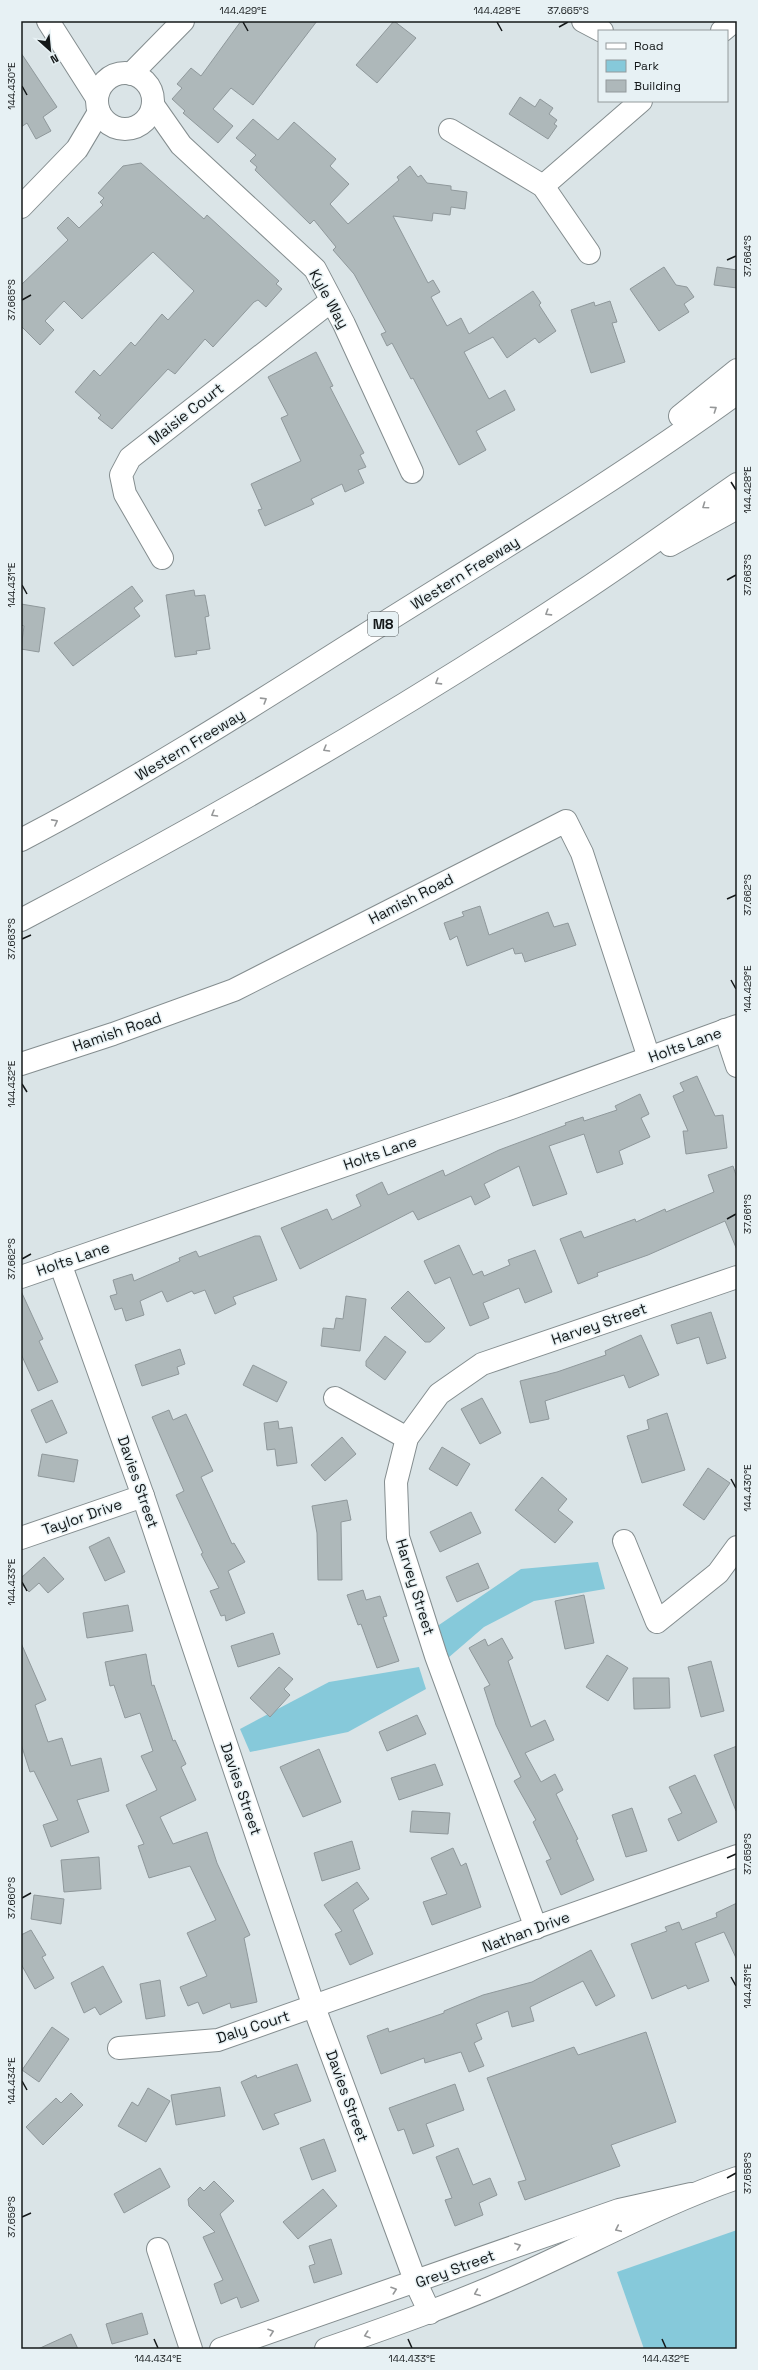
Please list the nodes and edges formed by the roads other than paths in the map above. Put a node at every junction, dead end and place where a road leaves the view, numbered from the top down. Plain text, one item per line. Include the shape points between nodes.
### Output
1 (48, 21) edge
2 (183, 21) edge
3 (583, 21) edge
4 (734, 21) edge
5 (600, 30) edge
6 (723, 30) edge
7 (162, 44) junction
8 (70, 53) junction
9 (124, 74) junction
10 (152, 97) junction
11 (639, 102) edge
12 (98, 105) junction
13 (127, 128) junction
14 (450, 130) dead end
15 (181, 145) junction
16 (76, 150) junction
17 (543, 186) junction
18 (21, 207) edge
19 (589, 253) dead end
20 (331, 301) junction
21 (737, 370) edge
22 (737, 393) edge
23 (412, 472) dead end
24 (737, 484) edge
25 (737, 508) edge
26 (538, 528) junction
27 (162, 558) dead end
28 (581, 592) junction
29 (21, 840) edge
30 (21, 920) edge
31 (731, 1028) edge
32 (649, 1058) junction
33 (21, 1064) edge
34 (737, 1066) edge
35 (60, 1263) junction
36 (737, 1276) edge
37 (21, 1277) edge
38 (335, 1398) dead end
39 (406, 1438) junction
40 (143, 1496) junction
41 (21, 1538) edge
42 (624, 1541) dead end
43 (737, 1547) edge
44 (737, 1856) edge
45 (536, 1928) junction
46 (314, 2007) junction
47 (119, 2048) dead end
48 (737, 2178) edge
49 (691, 2194) junction
50 (158, 2249) dead end
51 (416, 2283) junction
52 (430, 2313) junction
53 (190, 2349) edge
54 (221, 2349) edge
55 (326, 2349) edge

1 - 8 main road
2 - 7 main road
3 - 5 main road
4 - 6 main road
7 - 9 main road
7 - 10 main road
8 - 9 main road
8 - 12 main road
9 - 10 main road via 139,77
9 - 12 main road via 103,84
10 - 13 main road via 147,119
10 - 15 main road, Kyle Way
11 - 17 main road
12 - 13 main road via 111,126
12 - 16 main road
13 - 15 main road, Kyle Way
13 - 16 main road
14 - 17 main road
15 - 20 main road, Kyle Way via 315,269
16 - 18 main road
17 - 19 main road
20 - 23 main road, Kyle Way
20 - 27 main road, Maisie Court via 130,458 121,475 125,494
21 - 26 main road
26 -> 22 main road, Western Freeway / M8
24 -> 28 main road
25 - 28 main road
29 -> 26 main road, Western Freeway / M8 via 123,785 199,740
28 -> 30 main road via 401,705 294,768 182,833
31 - 32 main road, Holts Lane
31 - 34 main road
32 - 33 main road, Hamish Road via 582,853 566,821 234,990 120,1032
32 - 35 main road, Holts Lane
35 - 37 main road, Holts Lane
35 - 40 main road, Davies Street
36 - 39 main road, Harvey Street via 482,1364 439,1394
38 - 39 main road
39 - 45 main road, Harvey Street via 396,1482 398,1537 436,1656
40 - 41 main road, Taylor Drive
40 - 46 main road, Davies Street
42 - 43 main road via 657,1622 718,1573
44 - 45 main road, Nathan Drive
45 - 46 main road, Nathan Drive
46 - 47 main road, Daly Court via 218,2040
46 - 51 main road, Davies Street
48 - 49 main road, Grey Street
51 -> 49 main road, Grey Street via 620,2210
49 -> 52 main road, Grey Street via 513,2278
50 - 53 main road
51 - 52 main road, Davies Street
54 -> 51 main road, Grey Street
52 -> 55 main road, Grey Street

